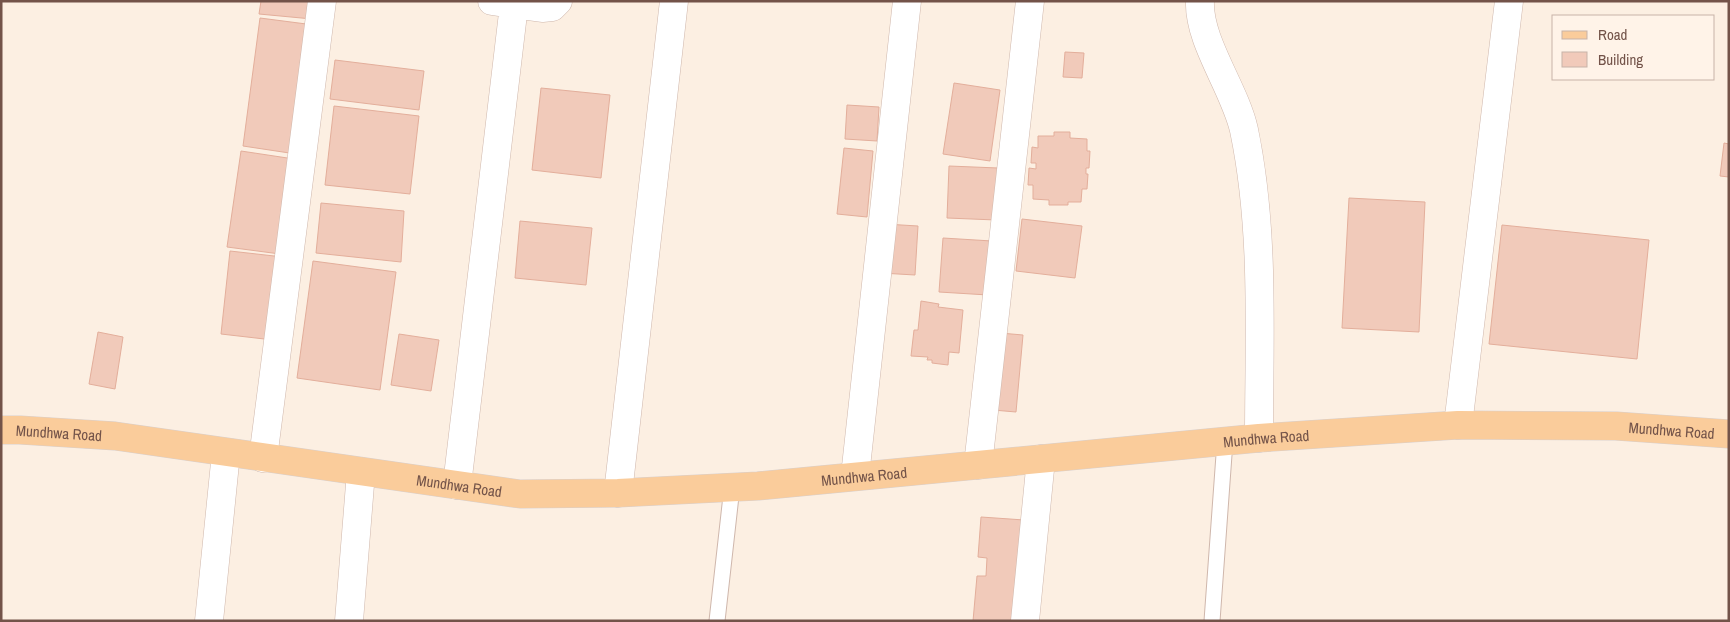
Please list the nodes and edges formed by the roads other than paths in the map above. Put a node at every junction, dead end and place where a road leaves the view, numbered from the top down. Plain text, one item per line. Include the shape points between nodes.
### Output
1 (322, 1) edge
2 (558, 1) edge
3 (674, 1) edge
4 (906, 1) edge
5 (1030, 1) edge
6 (1200, 1) edge
7 (1509, 1) edge
8 (503, 3) edge
9 (1458, 425) junction
10 (1, 430) edge
11 (1729, 434) edge
12 (1259, 438) junction
13 (1225, 441) junction
14 (226, 453) junction
15 (263, 458) junction
16 (1041, 459) junction
17 (978, 465) junction
18 (361, 472) junction
19 (855, 476) junction
20 (457, 485) junction
21 (732, 487) junction
22 (618, 492) junction
23 (209, 621) edge
24 (349, 621) edge
25 (717, 621) edge
26 (1025, 621) edge
27 (1212, 621) edge

1 - 15 street
2 - 8 street via 552,7 542,8
3 - 22 street
4 - 19 street
5 - 17 street
6 - 12 street via 1199,12 1205,34 1243,128 1251,174 1258,250
7 - 9 street
8 - 20 street
9 - 11 main road, Mundhwa Road via 1616,426
9 - 12 main road, Mundhwa Road
10 - 14 main road, Mundhwa Road via 114,436
12 - 13 main road, Mundhwa Road
13 - 16 main road, Mundhwa Road
13 - 27 lane
14 - 15 main road, Mundhwa Road
14 - 23 street
15 - 18 main road, Mundhwa Road
16 - 17 main road, Mundhwa Road
16 - 26 street
17 - 19 main road, Mundhwa Road
18 - 20 main road, Mundhwa Road
18 - 24 street
19 - 21 main road, Mundhwa Road
20 - 22 main road, Mundhwa Road via 520,494
21 - 22 main road, Mundhwa Road
21 - 25 lane

